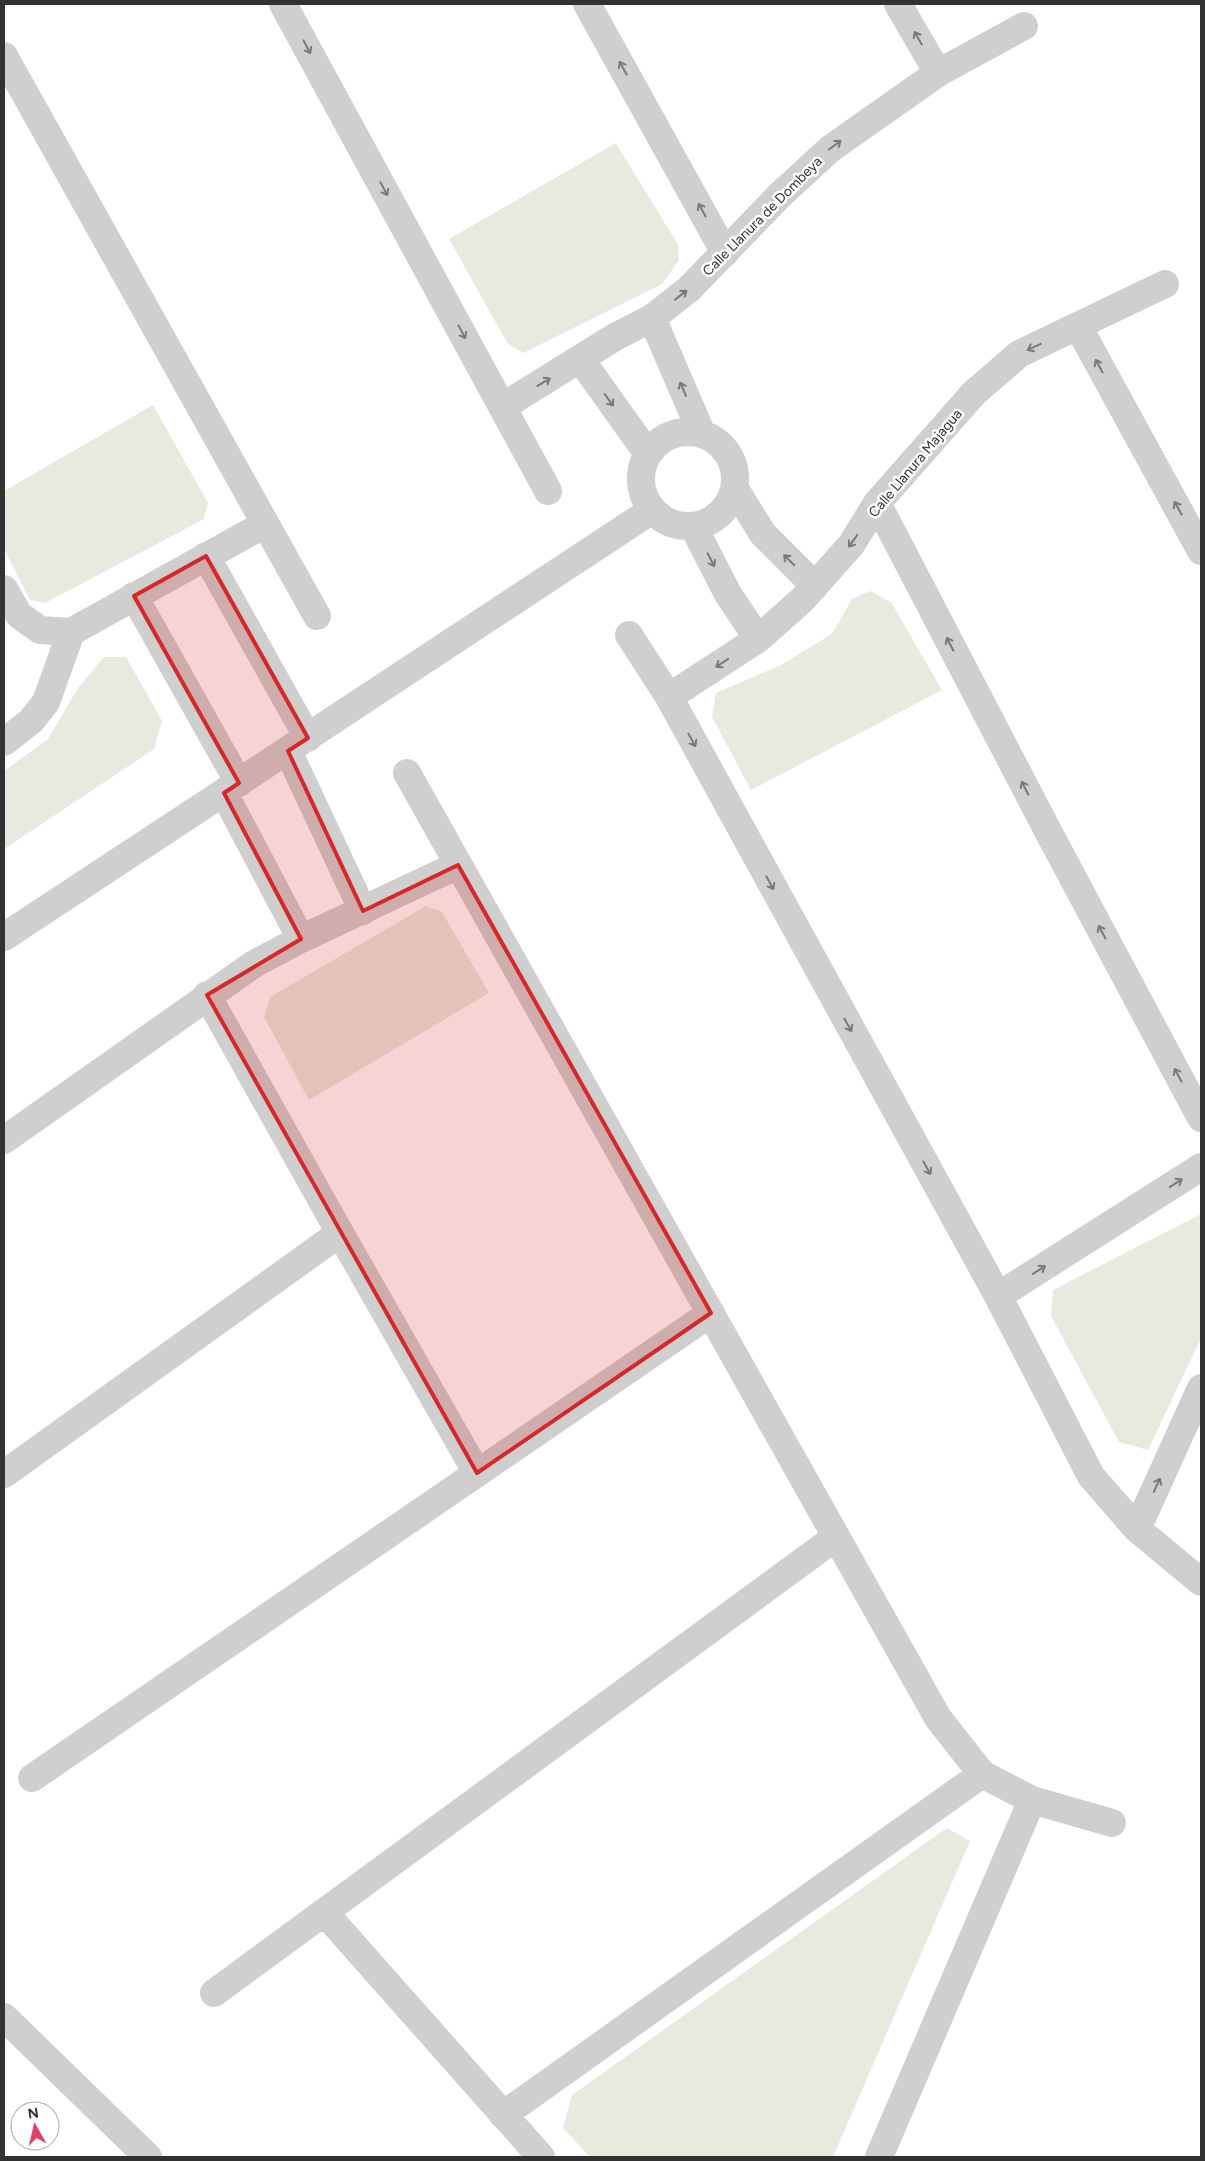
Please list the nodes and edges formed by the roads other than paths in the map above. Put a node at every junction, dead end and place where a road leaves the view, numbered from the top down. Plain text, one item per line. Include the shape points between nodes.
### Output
1 (284, 4) edge
2 (587, 4) edge
3 (898, 4) edge
4 (1024, 26) dead end
5 (4, 56) edge
6 (938, 73) junction
7 (725, 252) junction
8 (1165, 284) dead end
9 (652, 318) junction
10 (1078, 326) junction
11 (581, 360) junction
12 (502, 407) junction
13 (702, 434) junction
14 (648, 454) junction
15 (734, 489) junction
16 (548, 490) dead end
17 (877, 503) junction
18 (652, 510) junction
19 (265, 524) junction
20 (693, 526) junction
21 (1201, 550) edge
22 (206, 556) junction
23 (815, 586) junction
24 (4, 589) edge
25 (134, 596) junction
26 (317, 616) dead end
27 (70, 632) junction
28 (629, 635) dead end
29 (758, 639) junction
30 (669, 697) junction
31 (4, 742) edge
32 (298, 744) junction
33 (408, 774) dead end
34 (231, 788) junction
35 (458, 865) junction
36 (363, 911) junction
37 (4, 937) edge
38 (301, 938) junction
39 (207, 995) junction
40 (1201, 1118) edge
41 (4, 1140) edge
42 (1201, 1167) edge
43 (340, 1233) junction
44 (998, 1296) junction
45 (710, 1313) junction
46 (1201, 1388) edge
47 (477, 1473) junction
48 (4, 1474) edge
49 (1137, 1529) junction
50 (836, 1537) junction
51 (1201, 1582) edge
52 (982, 1774) junction
53 (32, 1778) dead end
54 (1032, 1800) junction
55 (1112, 1823) dead end
56 (324, 1912) junction
57 (214, 1993) dead end
58 (4, 2016) edge
59 (503, 2115) junction
60 (148, 2157) edge
61 (541, 2157) edge
62 (878, 2157) edge

1 -> 12 street
7 -> 2 street
6 -> 3 street
4 - 6 street, Calle Llanura de Dombeya
5 - 19 street
7 -> 6 street, Calle Llanura de Dombeya via 830,149
9 -> 7 street, Calle Llanura de Dombeya via 689,289
8 - 10 street, Calle Llanura Majagua
9 - 11 street, Calle Llanura de Dombeya
13 -> 9 street
10 -> 17 street, Calle Llanura Majagua via 1019,354 974,393
21 -> 10 street
12 -> 11 street, Calle Llanura de Dombeya
11 -> 14 street
12 - 16 street
13 - 14 street via 672,434 658,442
13 - 15 street via 720,444 732,461
14 - 18 street via 640,483
15 - 20 street via 720,514
23 -> 15 street via 763,534
17 -> 23 street, Calle Llanura Majagua via 851,544
40 -> 17 street
18 - 20 street via 678,526
18 - 32 street
19 - 22 street
19 - 26 street
20 -> 29 street via 728,594
22 - 25 street
22 - 32 street
23 - 29 street, Calle Llanura Majagua
24 - 27 street via 19,615 40,630
25 - 27 street
25 - 34 street
27 - 31 street via 46,702 31,722
28 - 30 street
29 -> 30 street, Calle Llanura Majagua
30 -> 44 street
32 - 34 street
32 - 36 street
33 - 35 street
34 - 37 street
34 - 38 street
35 - 36 street
35 - 45 street
36 - 38 street
38 - 39 street
39 - 41 street
39 - 43 street
44 -> 42 street
43 - 47 street
43 - 48 street
44 - 49 street via 1091,1476
45 - 47 street
45 - 50 street
49 -> 46 street
47 - 53 street
49 - 51 street
50 - 52 street via 938,1718
50 - 56 street
52 - 54 street
52 - 59 street
54 - 55 street
54 - 62 street
56 - 57 street
56 - 59 street
58 - 60 street
59 - 61 street

